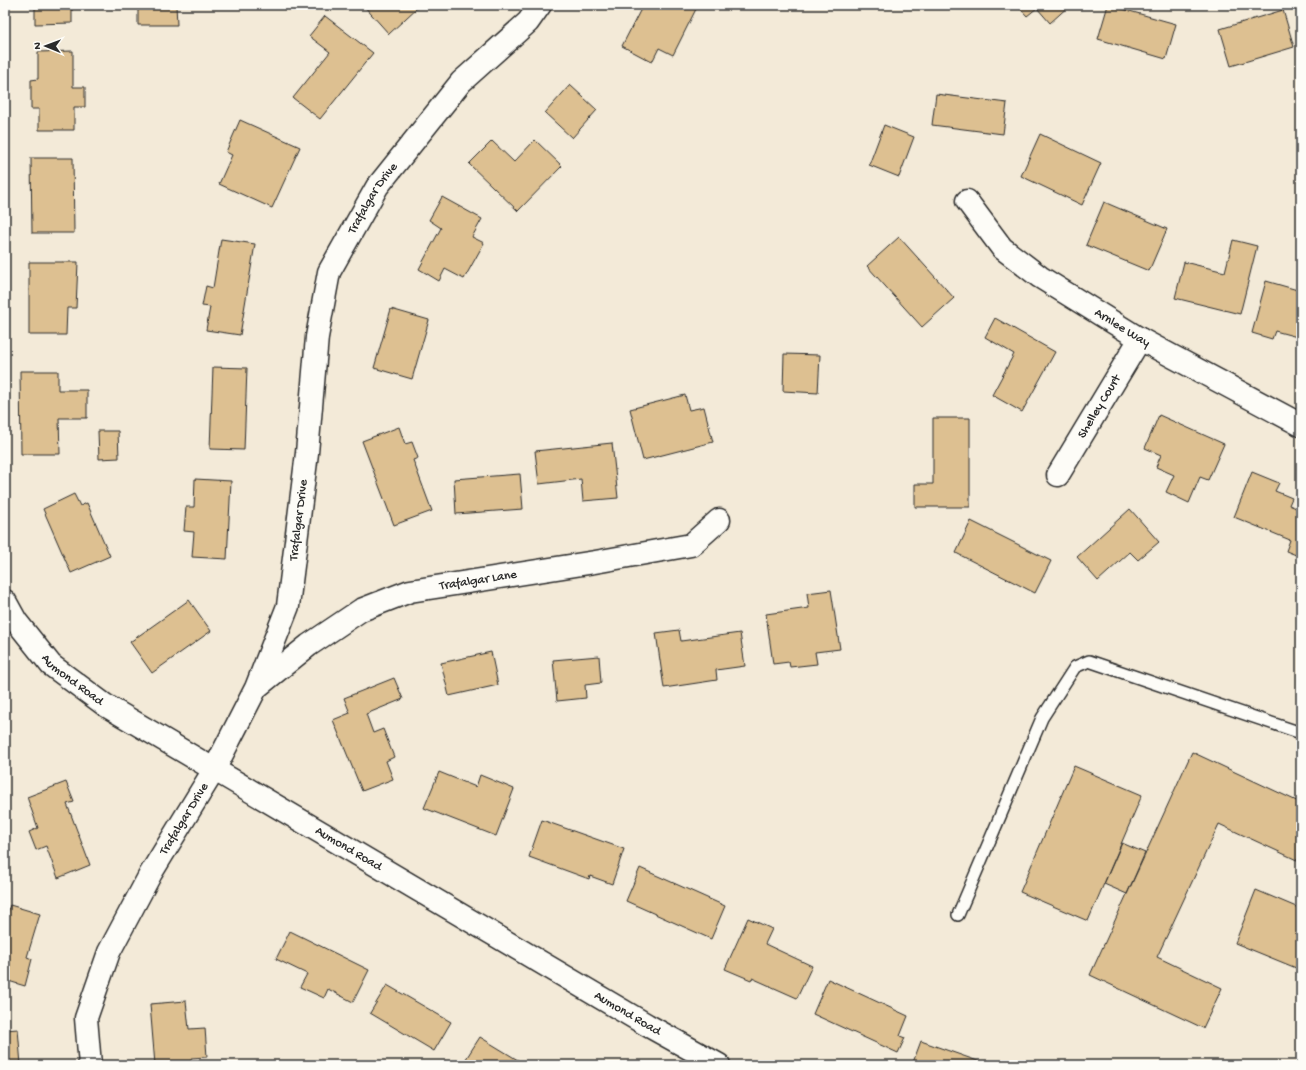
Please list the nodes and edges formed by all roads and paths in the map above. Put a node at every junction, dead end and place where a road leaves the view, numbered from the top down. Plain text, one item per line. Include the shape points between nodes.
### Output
1 (540, 5) edge
2 (967, 201) dead end
3 (1140, 339) junction
4 (1301, 424) edge
5 (1058, 475) dead end
6 (719, 520) dead end
7 (5, 601) edge
8 (256, 688) junction
9 (1301, 733) edge
10 (214, 770) junction
11 (958, 915) dead end
12 (90, 1065) edge
13 (719, 1065) edge

1 - 8 street, Trafalgar Drive via 528,22 461,82 377,187 329,272 317,337 307,453 288,606
2 - 3 street, Arnlee Way via 1002,248 1040,277
3 - 4 street, Arnlee Way
3 - 5 street, Shelley Court
6 - 8 street, Trafalgar Lane via 691,545 410,591 361,610 309,645
7 - 10 street, Aumond Road via 16,621 51,665 105,705
8 - 10 street, Trafalgar Drive
9 - 11 lane via 1089,661 1075,667 1042,718
10 - 12 street, Trafalgar Drive via 152,873 109,952 86,1018
10 - 13 street, Aumond Road

